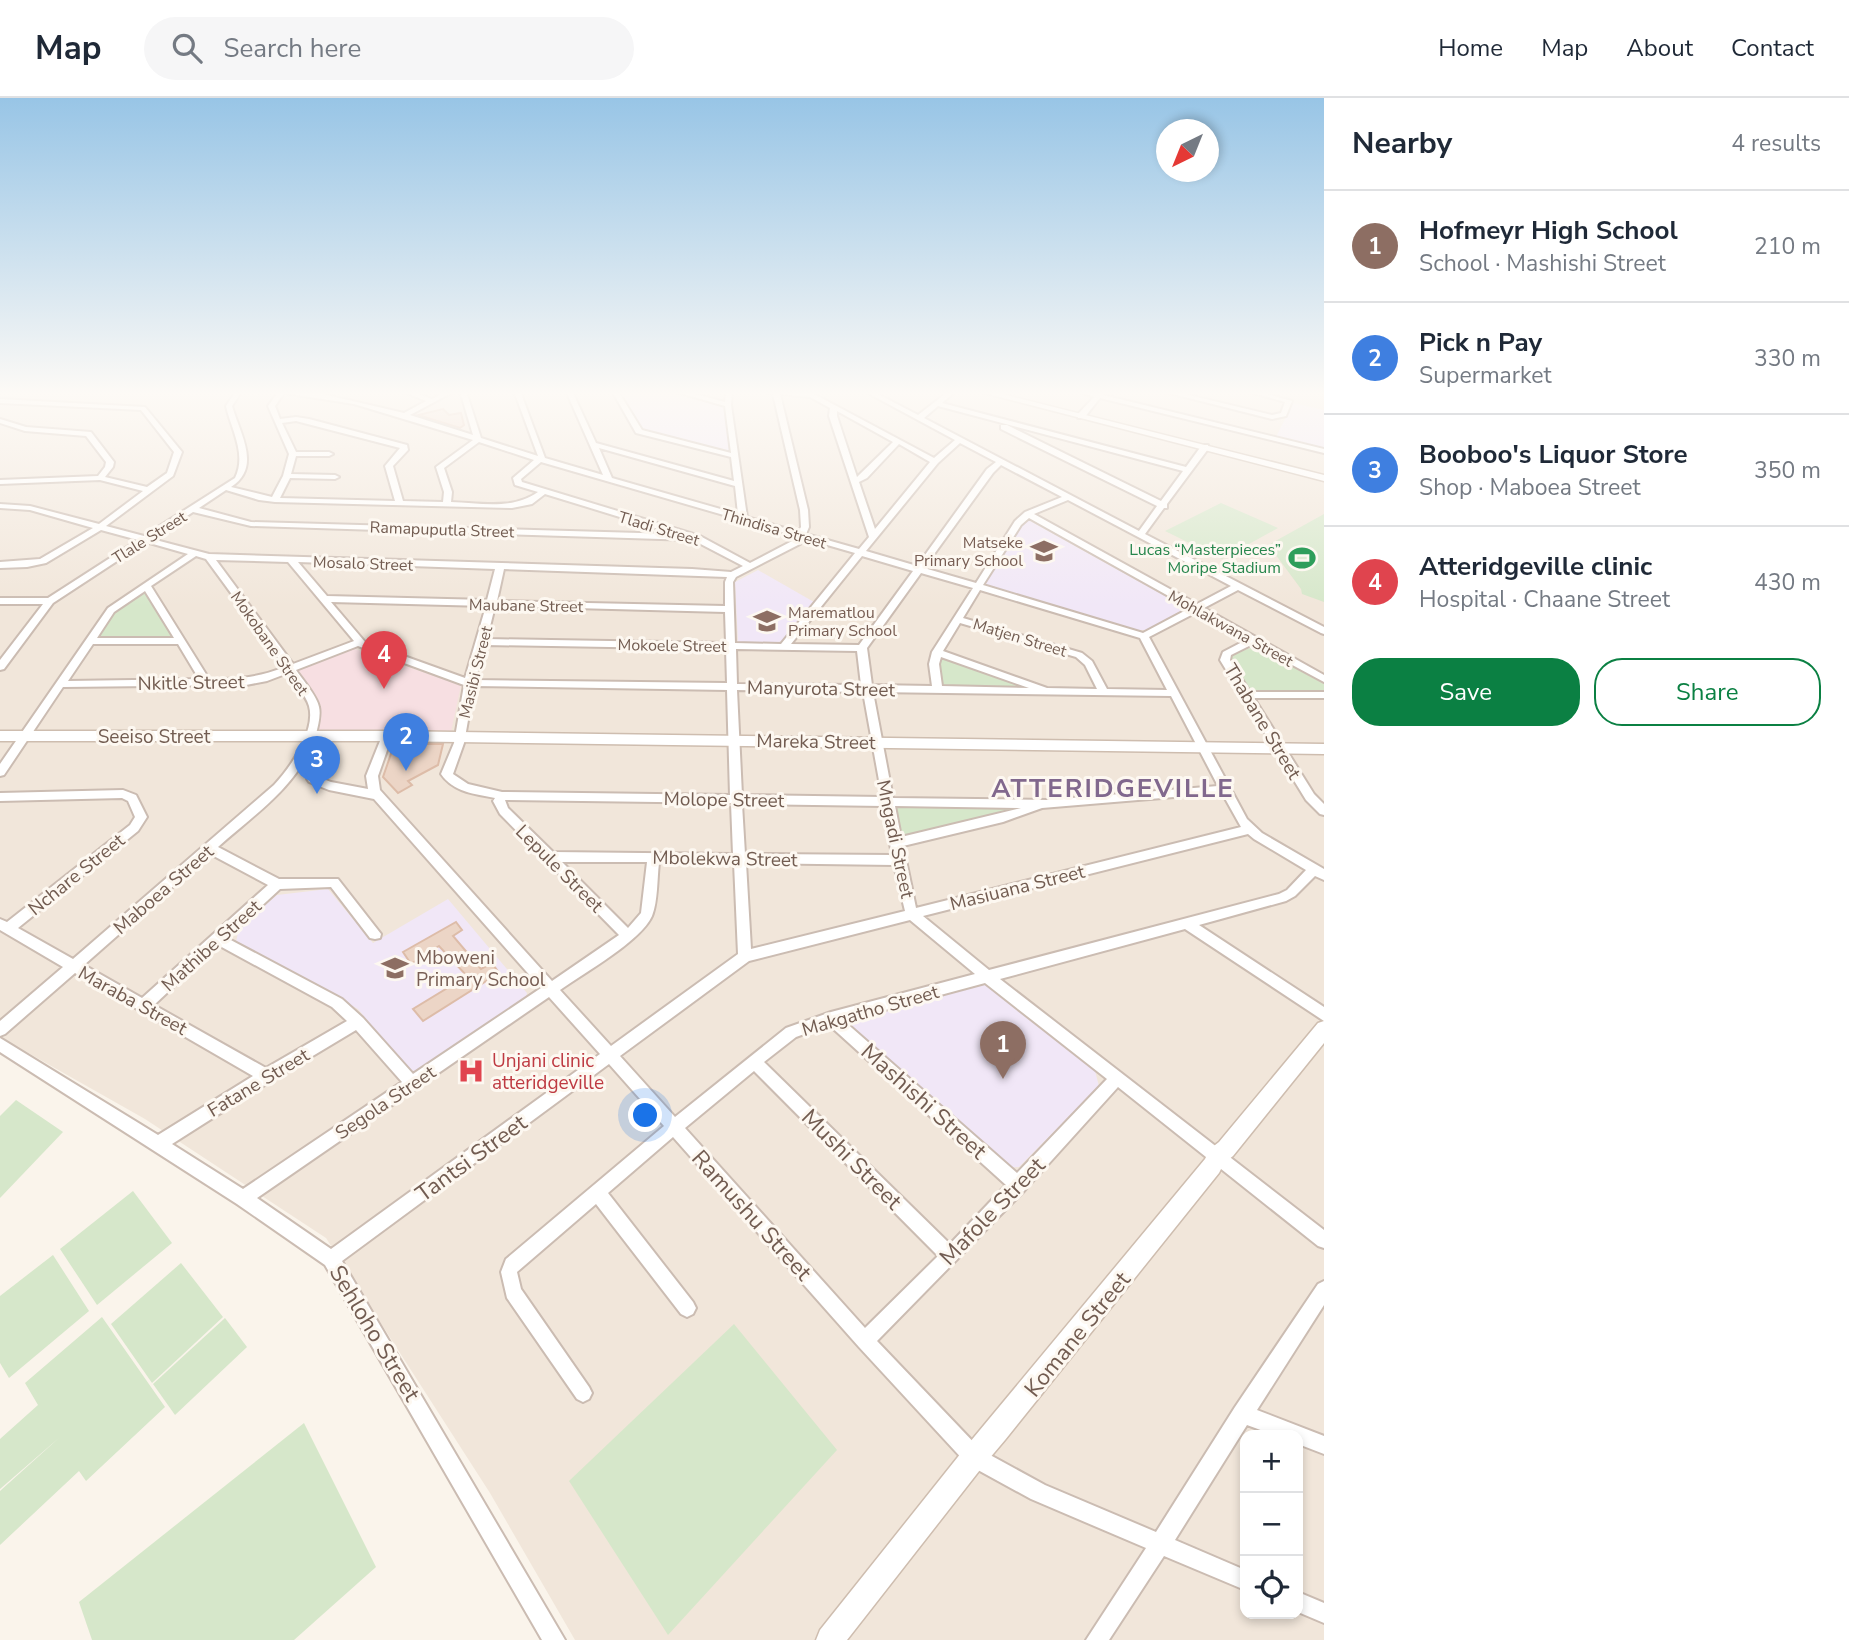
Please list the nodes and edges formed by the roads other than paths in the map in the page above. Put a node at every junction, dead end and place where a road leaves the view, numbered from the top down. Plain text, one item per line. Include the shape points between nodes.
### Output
1 (110, 463) edge
2 (175, 463) edge
3 (243, 463) edge
4 (291, 463) edge
5 (392, 463) edge
6 (445, 463) edge
7 (537, 463) edge
8 (551, 463) edge
9 (602, 463) edge
10 (659, 463) edge
11 (736, 463) edge
12 (793, 463) edge
13 (848, 463) edge
14 (877, 463) edge
15 (933, 463) edge
16 (999, 463) edge
17 (1005, 463) edge
18 (1077, 463) edge
19 (1161, 463) edge
20 (1193, 463) edge
21 (1266, 463) edge
22 (1188, 470) junction
23 (287, 476) junction
24 (335, 477) dead end
25 (100, 478) junction
26 (1324, 478) edge
27 (609, 480) junction
28 (854, 481) junction
29 (0, 482) edge
30 (738, 484) junction
31 (226, 488) junction
32 (148, 490) junction
33 (542, 492) junction
34 (1068, 497) junction
35 (275, 500) junction
36 (400, 504) junction
37 (447, 505) junction
38 (0, 506) edge
39 (1164, 506) junction
40 (193, 509) junction
41 (1028, 514) junction
42 (743, 519) junction
43 (642, 523) junction
44 (99, 528) junction
45 (635, 534) junction
46 (1140, 535) junction
47 (802, 536) junction
48 (693, 537) junction
49 (873, 537) junction
50 (146, 539) junction
51 (861, 553) junction
52 (193, 554) junction
53 (209, 557) junction
54 (292, 561) junction
55 (0, 565) edge
56 (500, 567) junction
57 (751, 567) junction
58 (918, 570) junction
59 (732, 576) junction
60 (146, 585) junction
61 (1238, 586) junction
62 (978, 587) junction
63 (323, 599) junction
64 (0, 601) edge
65 (50, 601) junction
66 (491, 604) junction
67 (728, 608) junction
68 (1195, 609) junction
69 (958, 619) junction
70 (1324, 631) edge
71 (1144, 636) junction
72 (1253, 640) junction
73 (89, 641) junction
74 (182, 641) junction
75 (359, 642) junction
76 (482, 642) junction
77 (731, 646) junction
78 (783, 646) junction
79 (862, 648) junction
80 (937, 652) junction
81 (0, 667) edge
82 (291, 669) junction
83 (1324, 679) edge
84 (206, 682) junction
85 (469, 683) junction
86 (59, 684) junction
87 (731, 687) junction
88 (867, 689) junction
89 (937, 689) junction
90 (1047, 691) junction
91 (1104, 692) junction
92 (1173, 693) junction
93 (1247, 695) junction
94 (1324, 695) edge
95 (309, 735) junction
96 (0, 736) edge
97 (387, 736) junction
98 (23, 737) junction
99 (460, 737) junction
100 (733, 740) junction
101 (877, 743) junction
102 (1203, 747) junction
103 (1278, 748) junction
104 (1324, 749) edge
105 (0, 772) edge
106 (313, 779) dead end
107 (1224, 789) junction
108 (377, 794) junction
109 (502, 796) junction
110 (0, 797) edge
111 (736, 798) junction
112 (887, 801) junction
113 (1047, 804) junction
114 (1324, 811) edge
115 (1249, 829) junction
116 (895, 844) junction
117 (209, 848) junction
118 (550, 857) junction
119 (654, 857) junction
120 (739, 858) junction
121 (899, 860) junction
122 (1319, 872) edge
123 (277, 884) junction
124 (912, 914) junction
125 (1186, 923) junction
126 (4, 926) edge
127 (375, 934) dead end
128 (628, 936) junction
129 (218, 939) junction
130 (745, 956) junction
131 (75, 967) junction
132 (988, 977) junction
133 (551, 990) junction
134 (144, 1005) junction
135 (1324, 1015) edge
136 (831, 1018) junction
137 (358, 1022) junction
138 (0, 1030) edge
139 (1324, 1030) edge
140 (0, 1044) edge
141 (611, 1055) junction
142 (754, 1062) junction
143 (266, 1076) junction
144 (1117, 1078) junction
145 (412, 1083) junction
146 (674, 1127) junction
147 (158, 1144) junction
148 (1217, 1156) junction
149 (1018, 1185) junction
150 (599, 1194) junction
151 (243, 1198) junction
152 (1324, 1240) edge
153 (950, 1256) junction
154 (331, 1259) junction
155 (1324, 1290) edge
156 (687, 1308) dead end
157 (865, 1341) junction
158 (583, 1393) dead end
159 (1242, 1414) junction
160 (1324, 1445) edge
161 (974, 1457) junction
162 (1162, 1544) junction
163 (1240, 1578) edge
164 (1303, 1604) edge
165 (1324, 1613) edge
166 (554, 1640) edge
167 (830, 1640) edge
168 (1097, 1640) edge

1 - 25 street
2 - 32 street via 172,471
3 - 31 street, Tlale Street via 238,479
4 - 23 street
5 - 36 street
6 - 37 street via 440,467
7 - 33 street, Tladi Street via 516,481
8 - 27 street, Thindisa Street
9 - 27 street
10 - 30 street
11 - 30 street
12 - 47 street via 804,510
13 - 28 street
14 - 28 street
15 - 49 street
16 - 58 street
17 - 34 street
18 - 39 street
19 - 22 street
20 - 22 street
21 - 26 street
22 - 39 street
23 - 24 street
23 - 35 street
25 - 29 street
25 - 32 street
27 - 42 street, Thindisa Street
28 - 49 street
30 - 42 street
31 - 35 street
31 - 40 street, Tlale Street
32 - 44 street
33 - 37 street via 518,506
33 - 43 street, Tladi Street
34 - 41 street
34 - 46 street
35 - 36 street
36 - 37 street
38 - 44 street, Mosalo Street via 30,508
39 - 46 street
40 - 45 street, Ramapuputla Street via 251,524
40 - 50 street, Tlale Street
41 - 62 street
41 - 68 street, Mohlakwana Street
42 - 47 street, Thindisa Street
43 - 45 street
43 - 48 street, Tladi Street
44 - 50 street, Mosalo Street
44 - 55 street via 43,561
45 - 48 street, Ramapuputla Street
46 - 61 street
47 - 51 street, Thindisa Street
47 - 57 street
48 - 57 street, Tladi Street
49 - 51 street
50 - 52 street, Mosalo Street
50 - 65 street, Tlale Street
51 - 58 street, Thindisa Street
51 - 78 street
52 - 53 street, Mosalo Street
52 - 60 street
53 - 54 street, Mosalo Street
53 - 82 street, Mokobane Street
54 - 56 street, Mosalo Street
54 - 63 street
56 - 59 street, Mosalo Street
56 - 66 street, Masibi Street
57 - 59 street
58 - 62 street, Thindisa Street
58 - 79 street
59 - 67 street
60 - 73 street via 111,610
60 - 74 street
61 - 68 street
61 - 70 street
62 - 69 street
62 - 71 street, Thindisa Street
63 - 66 street, Maubane Street
63 - 75 street
64 - 65 street
65 - 81 street, Tlale Street
66 - 67 street, Maubane Street
66 - 76 street, Masibi Street
67 - 77 street
68 - 71 street
68 - 72 street, Mohlakwana Street
69 - 80 street
69 - 91 street, Matjen Street via 1079,655 1089,663
71 - 92 street
72 - 83 street, Mohlakwana Street
72 - 93 street, Thabane Street via 1224,656
73 - 74 street
73 - 86 street
74 - 84 street
75 - 82 street, Nkitle Street
75 - 85 street, Manyurota Street
76 - 77 street, Mokoele Street
76 - 85 street, Masibi Street
77 - 78 street, Mokoele Street
77 - 87 street
78 - 79 street, Mokoele Street
79 - 88 street, Mngadi Street
80 - 89 street
80 - 90 street
82 - 84 street, Nkitle Street via 254,681
82 - 95 street, Mokobane Street via 314,706
84 - 86 street, Nkitle Street
85 - 87 street, Manyurota Street
85 - 99 street, Masibi Street
86 - 98 street
87 - 88 street, Manyurota Street
87 - 100 street
88 - 89 street, Manyurota Street
88 - 101 street, Mngadi Street
89 - 90 street, Manyurota Street
90 - 91 street, Manyurota Street
91 - 92 street, Manyurota Street
92 - 102 street
93 - 94 street
93 - 103 street, Thabane Street
95 - 97 street, Mareka Street
95 - 98 street, Seeiso Street
95 - 117 street, Maboea Street via 290,775
96 - 98 street, Seeiso Street
97 - 99 street, Mareka Street
97 - 108 street via 372,776
98 - 105 street
99 - 100 street, Mareka Street
99 - 109 street, Molope Street via 447,776
100 - 101 street, Mareka Street
100 - 111 street
101 - 102 street, Mareka Street
101 - 112 street, Mngadi Street
102 - 103 street, Mareka Street
102 - 107 street
103 - 104 street, Mareka Street
103 - 114 street, Thabane Street
106 - 108 street
107 - 113 street, Molope Street
107 - 115 street
108 - 133 street, Ramushu Street
109 - 111 street, Molope Street
109 - 118 street, Lepule Street via 499,801 504,811
110 - 126 street, Nchare Street via 123,794 132,798 141,817 134,828
111 - 112 street, Molope Street
111 - 120 street
112 - 113 street, Molope Street
112 - 116 street, Mngadi Street
113 - 116 street, Molope Street
115 - 122 street
115 - 124 street, Masiuana Street
116 - 121 street, Mngadi Street
117 - 123 street
117 - 131 street, Maboea Street
118 - 119 street, Mbolekwa Street
118 - 128 street, Lepule Street
119 - 120 street, Mbolekwa Street
119 - 128 street, Segola Street via 647,913
120 - 121 street, Mbolekwa Street
120 - 130 street
121 - 124 street, Mngadi Street
122 - 125 street, Makgatho Street via 1287,896
123 - 127 street via 334,882
123 - 129 street, Mathibe Street
124 - 130 street, Masiuana Street
124 - 132 street, Mngadi Street
125 - 132 street, Makgatho Street
125 - 135 street
126 - 131 street, Maraba Street
128 - 133 street, Segola Street
129 - 134 street, Mathibe Street
129 - 137 street via 337,1003
130 - 141 street, Tantsi Street
131 - 134 street, Maraba Street
131 - 138 street, Maboea Street
132 - 136 street, Makgatho Street
132 - 144 street, Mngadi Street
133 - 141 street, Ramushu Street
133 - 145 street, Segola Street
134 - 143 street, Maraba Street
136 - 142 street, Makgatho Street via 799,1028
136 - 149 street, Mashishi Street
137 - 143 street, Fatane Street
137 - 145 street
139 - 148 street, Komane Street
140 - 147 street, Sehloho Street
141 - 146 street, Ramushu Street
141 - 154 street, Tantsi Street
142 - 146 street, Makgatho Street
142 - 153 street, Mushi Street
143 - 147 street, Fatane Street
144 - 148 street, Mngadi Street
144 - 149 street, Mafole Street
145 - 151 street, Segola Street
146 - 150 street, Makgatho Street
146 - 157 street, Ramushu Street
147 - 151 street, Sehloho Street
148 - 152 street, Mngadi Street
148 - 161 street, Komane Street
149 - 153 street, Mafole Street
150 - 156 street
150 - 158 street, Makgatho Street via 518,1259 509,1272 513,1292
151 - 154 street, Sehloho Street
153 - 157 street, Mafole Street
154 - 166 street, Sehloho Street
155 - 159 street
157 - 161 street, Ramushu Street
159 - 160 street
159 - 162 street
161 - 162 street, Ramushu Street via 1038,1492
161 - 167 street, Komane Street
162 - 163 street, Ramushu Street
162 - 168 street
164 - 165 street

